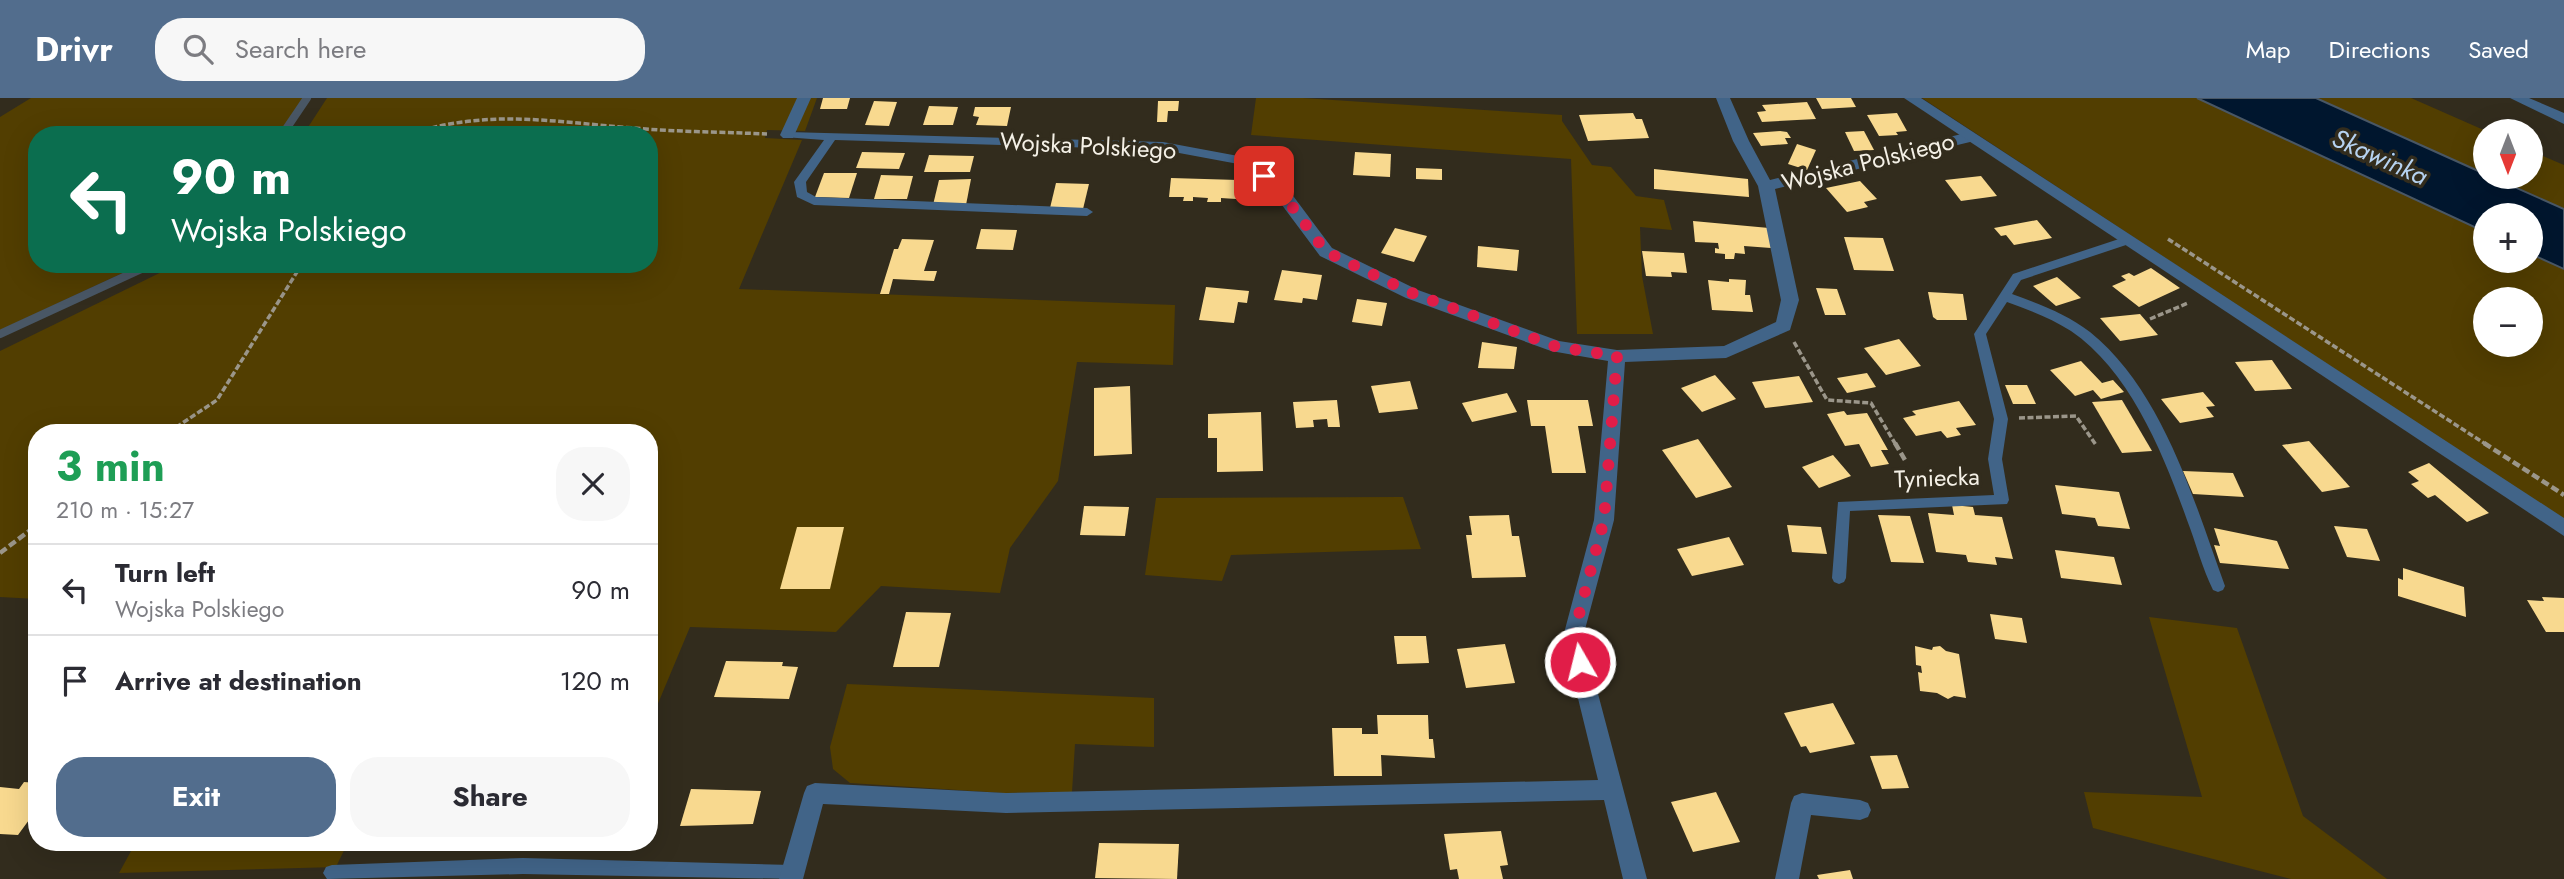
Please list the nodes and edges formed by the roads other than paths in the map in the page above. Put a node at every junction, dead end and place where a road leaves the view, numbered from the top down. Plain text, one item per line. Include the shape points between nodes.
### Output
1 (804, 98) edge
2 (1723, 98) edge
3 (1911, 98) edge
4 (2517, 98) edge
5 (2564, 119) edge
6 (789, 135) joint
7 (831, 137) junction
8 (1970, 137) junction
9 (1249, 162) joint
10 (1766, 186) junction
11 (1087, 212) dead end
12 (2128, 240) junction
13 (2005, 296) junction
14 (1617, 356) junction
15 (2564, 528) edge
16 (1839, 578) dead end
17 (2218, 586) dead end
18 (1613, 790) junction
19 (1860, 810) dead end
20 (332, 873) dead end
21 (792, 876) edge
22 (1635, 879) edge
23 (1787, 879) edge

1 - 6 street
2 - 10 street, Wojska Polskiego
3 - 8 street
4 - 5 street
6 - 7 lane, Wojska Polskiego
7 - 9 lane, Wojska Polskiego via 1163,146
7 - 11 lane via 800,182 801,194 814,201
8 - 10 street, Wojska Polskiego
8 - 12 street
9 - 14 street, Wojska Polskiego via 1279,189 1326,252 1412,293 1557,347
10 - 14 street, Wojska Polskiego via 1790,300 1784,326 1726,352
12 - 13 lane, Tyniecka via 2017,277
12 - 15 street
13 - 16 lane, Tyniecka via 1980,334 2001,418 1995,459 2002,500 1843,506
13 - 17 lane via 2056,316 2094,342 2132,388 2165,442
14 - 18 street via 1604,520 1573,637
18 - 21 street via 1006,803 815,793
18 - 22 street
19 - 23 street via 1802,803
20 - 21 lane via 523,866

